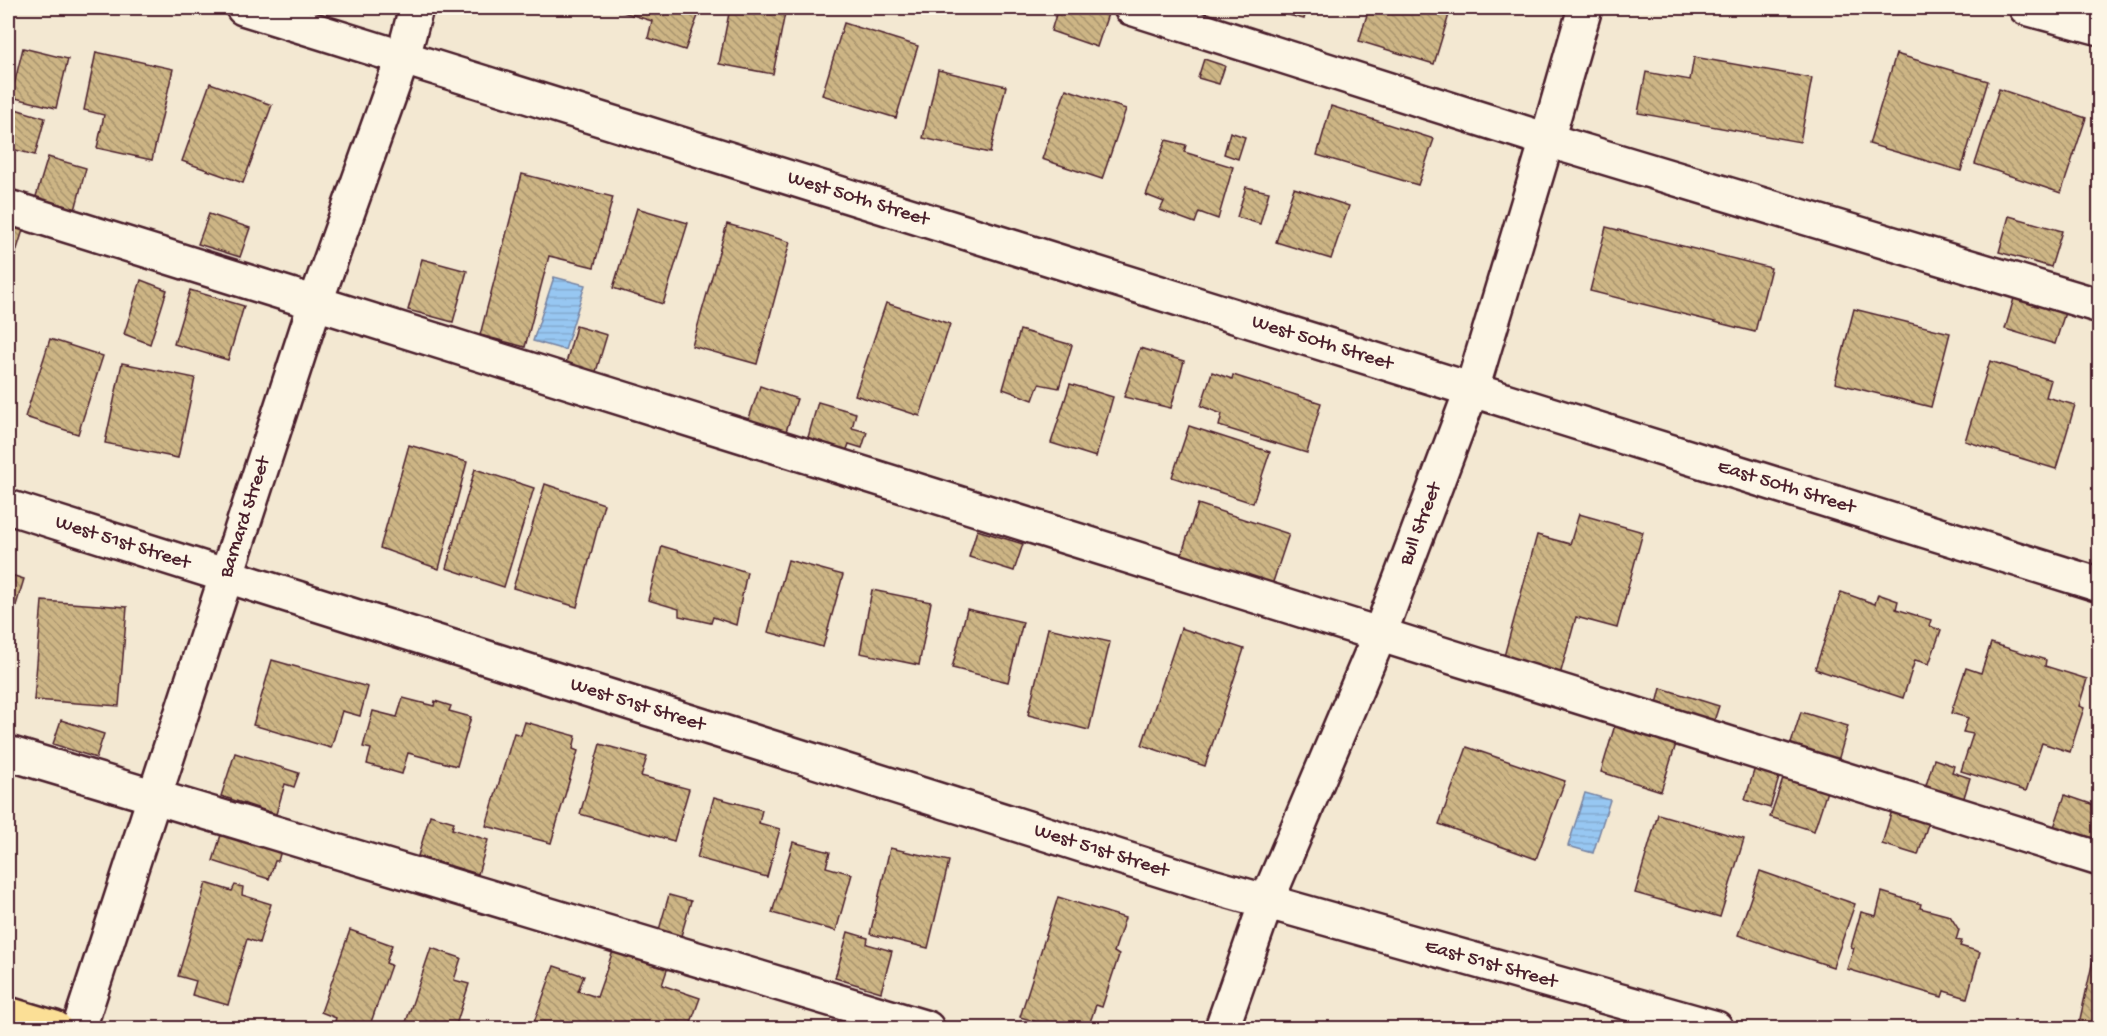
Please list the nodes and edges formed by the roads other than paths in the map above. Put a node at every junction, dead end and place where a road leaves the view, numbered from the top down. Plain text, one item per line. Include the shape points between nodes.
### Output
1 (243, 8) edge
2 (416, 8) edge
3 (1131, 8) edge
4 (1585, 8) edge
5 (2026, 8) edge
6 (2100, 28) edge
7 (403, 57) junction
8 (1547, 140) junction
9 (8, 207) edge
10 (316, 301) junction
11 (2100, 306) edge
12 (1472, 389) junction
13 (8, 507) edge
14 (226, 575) junction
15 (2100, 585) edge
16 (1380, 636) junction
17 (8, 753) edge
18 (155, 799) junction
19 (2100, 859) edge
20 (1266, 903) junction
21 (8, 1014) edge
22 (55, 1029) edge
23 (79, 1029) edge
24 (927, 1029) edge
25 (1222, 1029) edge
26 (1716, 1029) edge

1 - 7 street, West 50th Street
2 - 7 street, Barnard Street
3 - 8 street
4 - 8 street, Bull Street
5 - 6 street
7 - 10 street, Barnard Street
7 - 12 street, West 50th Street
8 - 11 street
8 - 12 street, Bull Street
9 - 10 street
10 - 14 street, Barnard Street
10 - 16 street
12 - 15 street, East 50th Street
12 - 16 street, Bull Street
13 - 14 street, West 51st Street
14 - 18 street, Barnard Street
14 - 20 street, West 51st Street
16 - 19 street
16 - 20 street, Bull Street
17 - 18 street
18 - 23 street, Barnard Street
18 - 24 street
20 - 25 street, Bull Street
20 - 26 street, East 51st Street
21 - 22 main road

